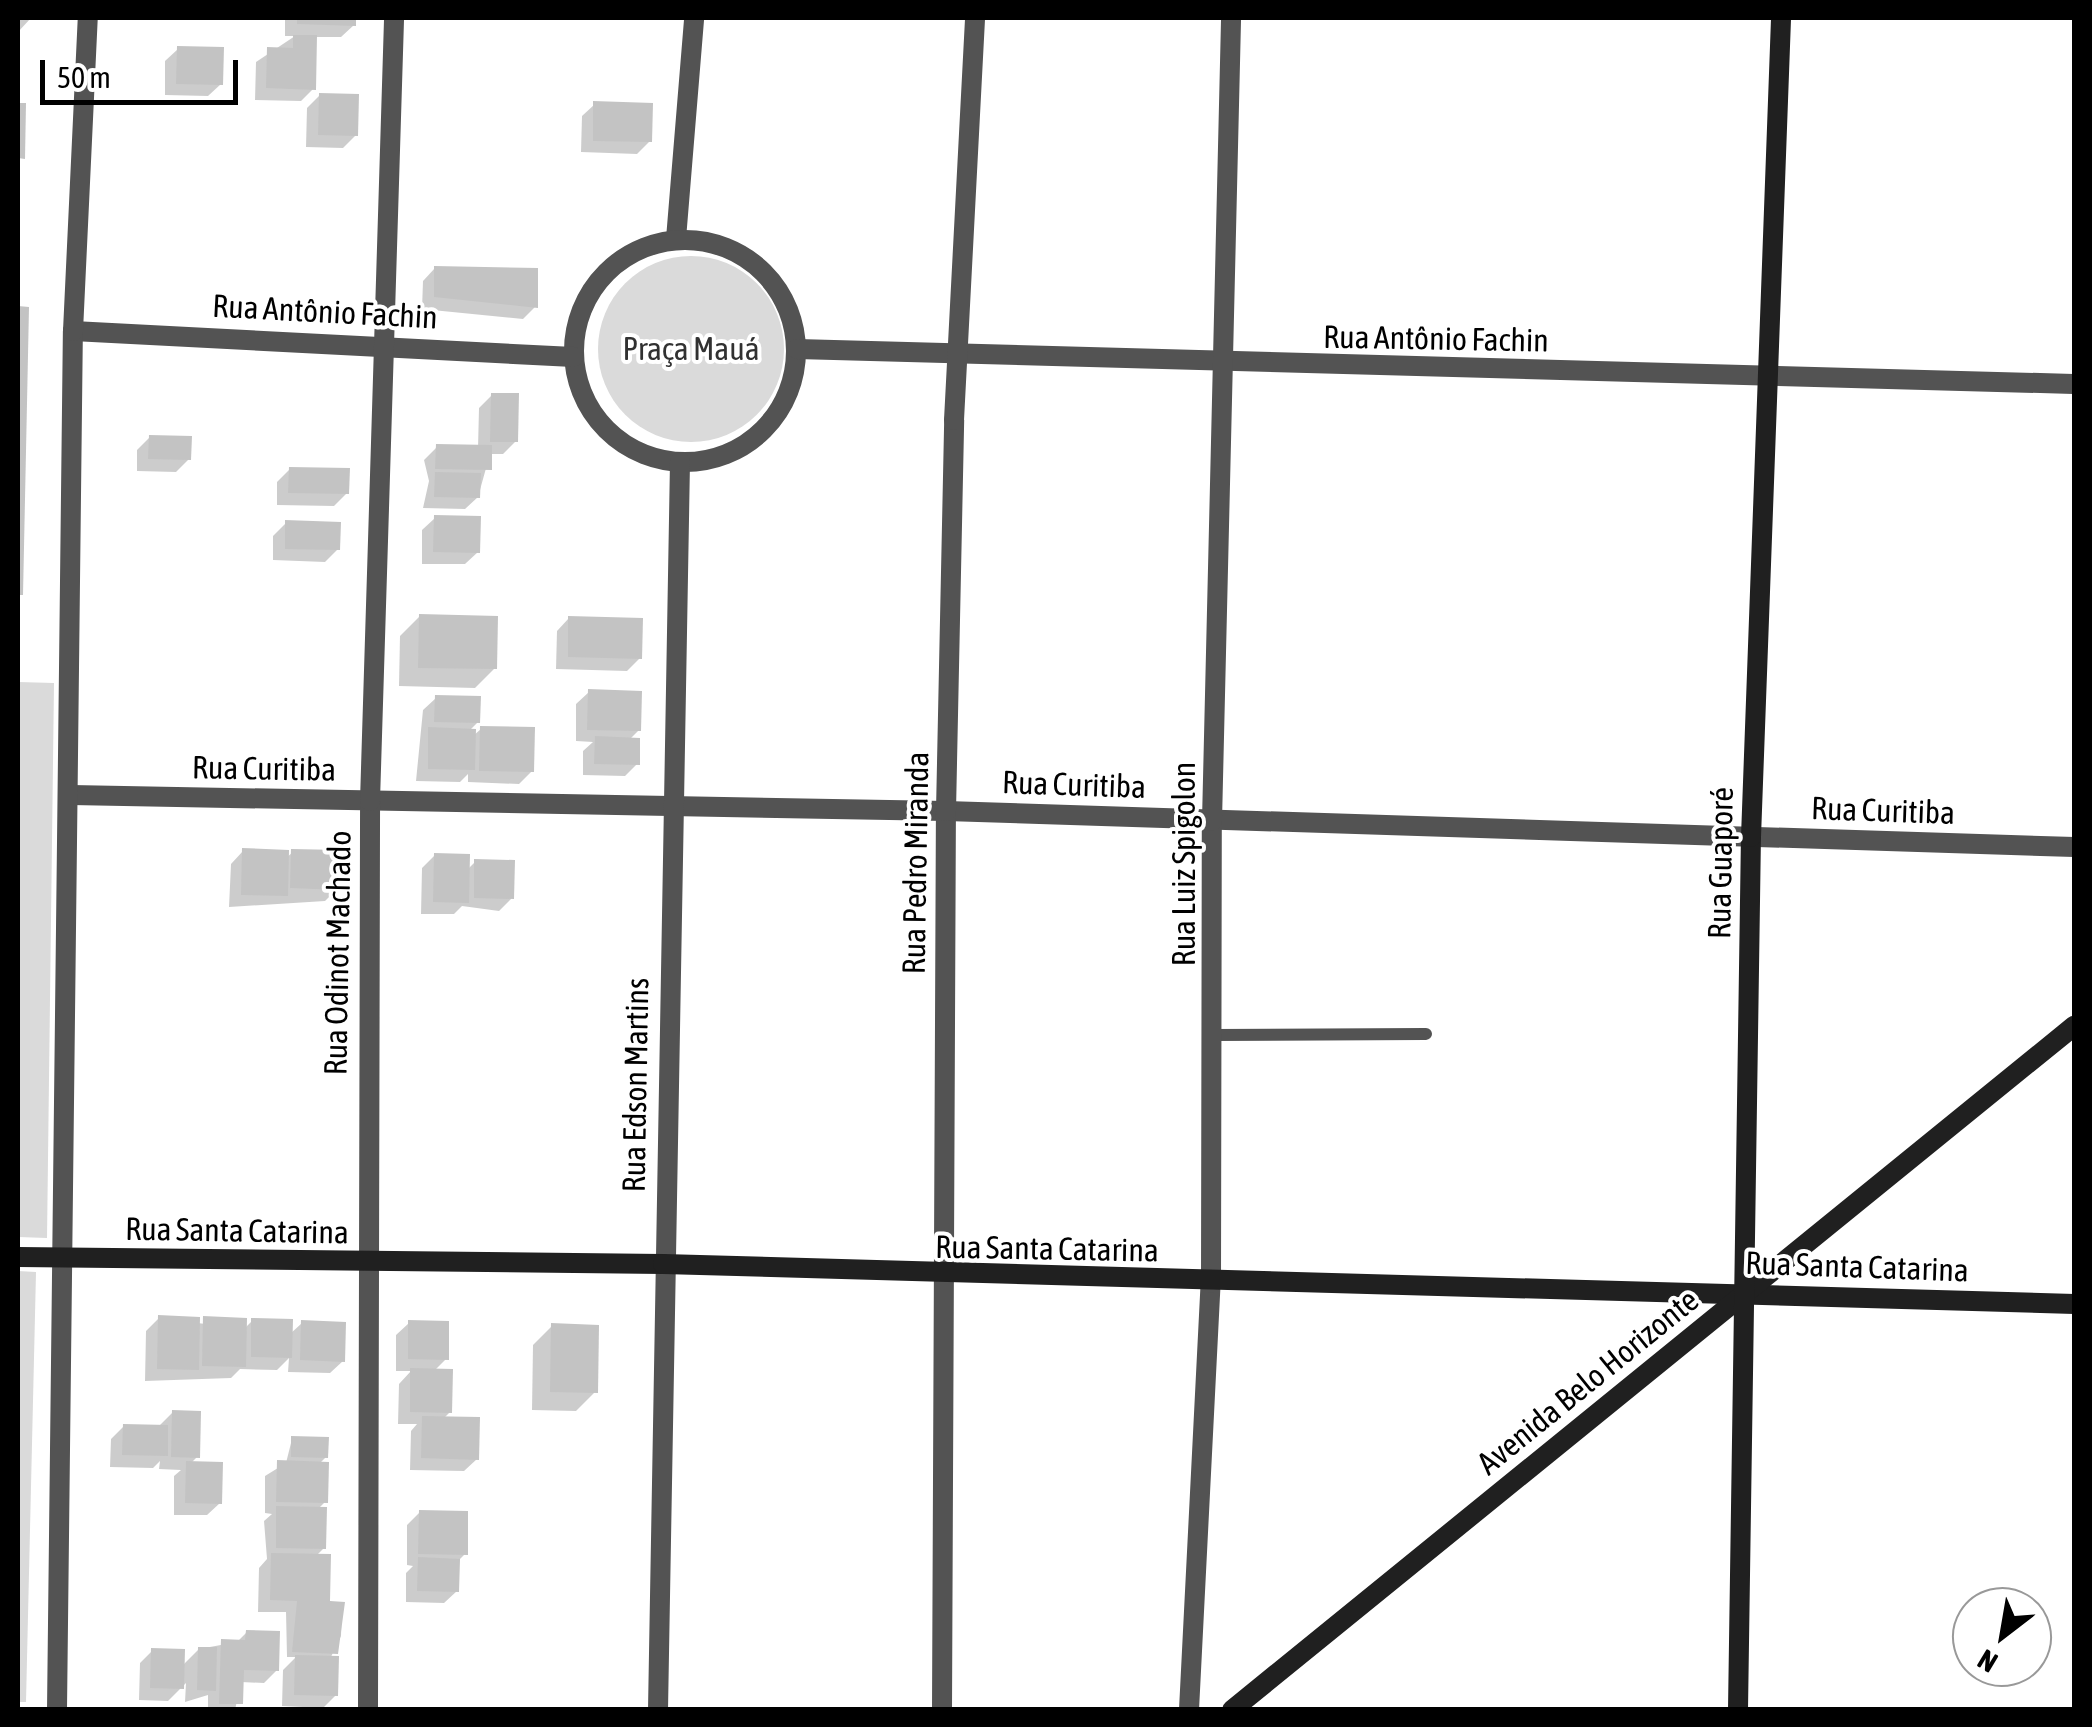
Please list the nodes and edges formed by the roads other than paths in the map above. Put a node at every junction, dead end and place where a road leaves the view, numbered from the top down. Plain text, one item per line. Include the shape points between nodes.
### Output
1 (88, 18) edge
2 (394, 18) edge
3 (694, 18) edge
4 (975, 18) edge
5 (1231, 18) edge
6 (1781, 18) edge
7 (676, 240) junction
8 (73, 330) junction
9 (381, 343) junction
10 (797, 350) junction
11 (957, 352) junction
12 (573, 357) junction
13 (1222, 364) junction
14 (1764, 377) junction
15 (2074, 384) edge
16 (680, 462) junction
17 (71, 795) junction
18 (370, 801) junction
19 (670, 808) junction
20 (946, 810) junction
21 (1212, 821) junction
22 (1752, 838) junction
23 (2074, 847) edge
24 (2074, 1026) edge
25 (1426, 1034) dead end
26 (1214, 1035) junction
27 (18, 1257) edge
28 (62, 1258) junction
29 (364, 1263) junction
30 (663, 1264) junction
31 (943, 1276) junction
32 (1211, 1283) junction
33 (1745, 1294) junction
34 (2074, 1304) edge
35 (57, 1710) edge
36 (368, 1710) edge
37 (658, 1710) edge
38 (942, 1710) edge
39 (1189, 1710) edge
40 (1232, 1710) edge
41 (1738, 1710) edge

1 - 8 street
2 - 9 street, Rua Odinot Machado
3 - 7 street
4 - 11 street, Rua Pedro Miranda
5 - 13 street, Rua Luiz Spigolon
6 - 14 street, Rua Guaporé
7 - 10 street via 712,243 746,257 772,282 790,314
7 - 12 street via 648,245 600,277 580,314
8 - 9 street, Rua Antônio Fachin
8 - 17 street
9 - 12 street, Rua Antônio Fachin
9 - 18 street, Rua Odinot Machado
10 - 11 street, Rua Antônio Fachin
10 - 16 street via 782,408 763,431 724,454
11 - 13 street, Rua Antônio Fachin
11 - 20 street, Rua Pedro Miranda
12 - 16 street via 580,389 618,441
13 - 14 street, Rua Antônio Fachin
13 - 21 street, Rua Luiz Spigolon
14 - 15 street, Rua Antônio Fachin
14 - 22 street, Rua Guaporé
16 - 19 street, Rua Edson Martins
17 - 18 street, Rua Curitiba
17 - 28 street
18 - 19 street, Rua Curitiba
18 - 29 street, Rua Odinot Machado
19 - 20 street, Rua Curitiba
19 - 30 street, Rua Edson Martins
20 - 21 street, Rua Curitiba
20 - 31 street, Rua Pedro Miranda
21 - 22 street, Rua Curitiba
21 - 26 street, Rua Luiz Spigolon
22 - 23 street, Rua Curitiba
22 - 33 street, Rua Guaporé
24 - 33 street, Avenida Belo Horizonte
25 - 26 lane
26 - 32 street, Rua Luiz Spigolon
27 - 28 street, Rua Santa Catarina
28 - 29 street, Rua Santa Catarina
28 - 35 street
29 - 30 street, Rua Santa Catarina
29 - 36 street, Rua Odinot Machado
30 - 31 street, Rua Santa Catarina
30 - 37 street, Rua Edson Martins
31 - 32 street, Rua Santa Catarina
31 - 38 street, Rua Pedro Miranda
32 - 33 street, Rua Santa Catarina
32 - 39 street, Rua Luiz Spigolon
33 - 34 street, Rua Santa Catarina
33 - 40 street, Avenida Belo Horizonte
33 - 41 street, Rua Guaporé

